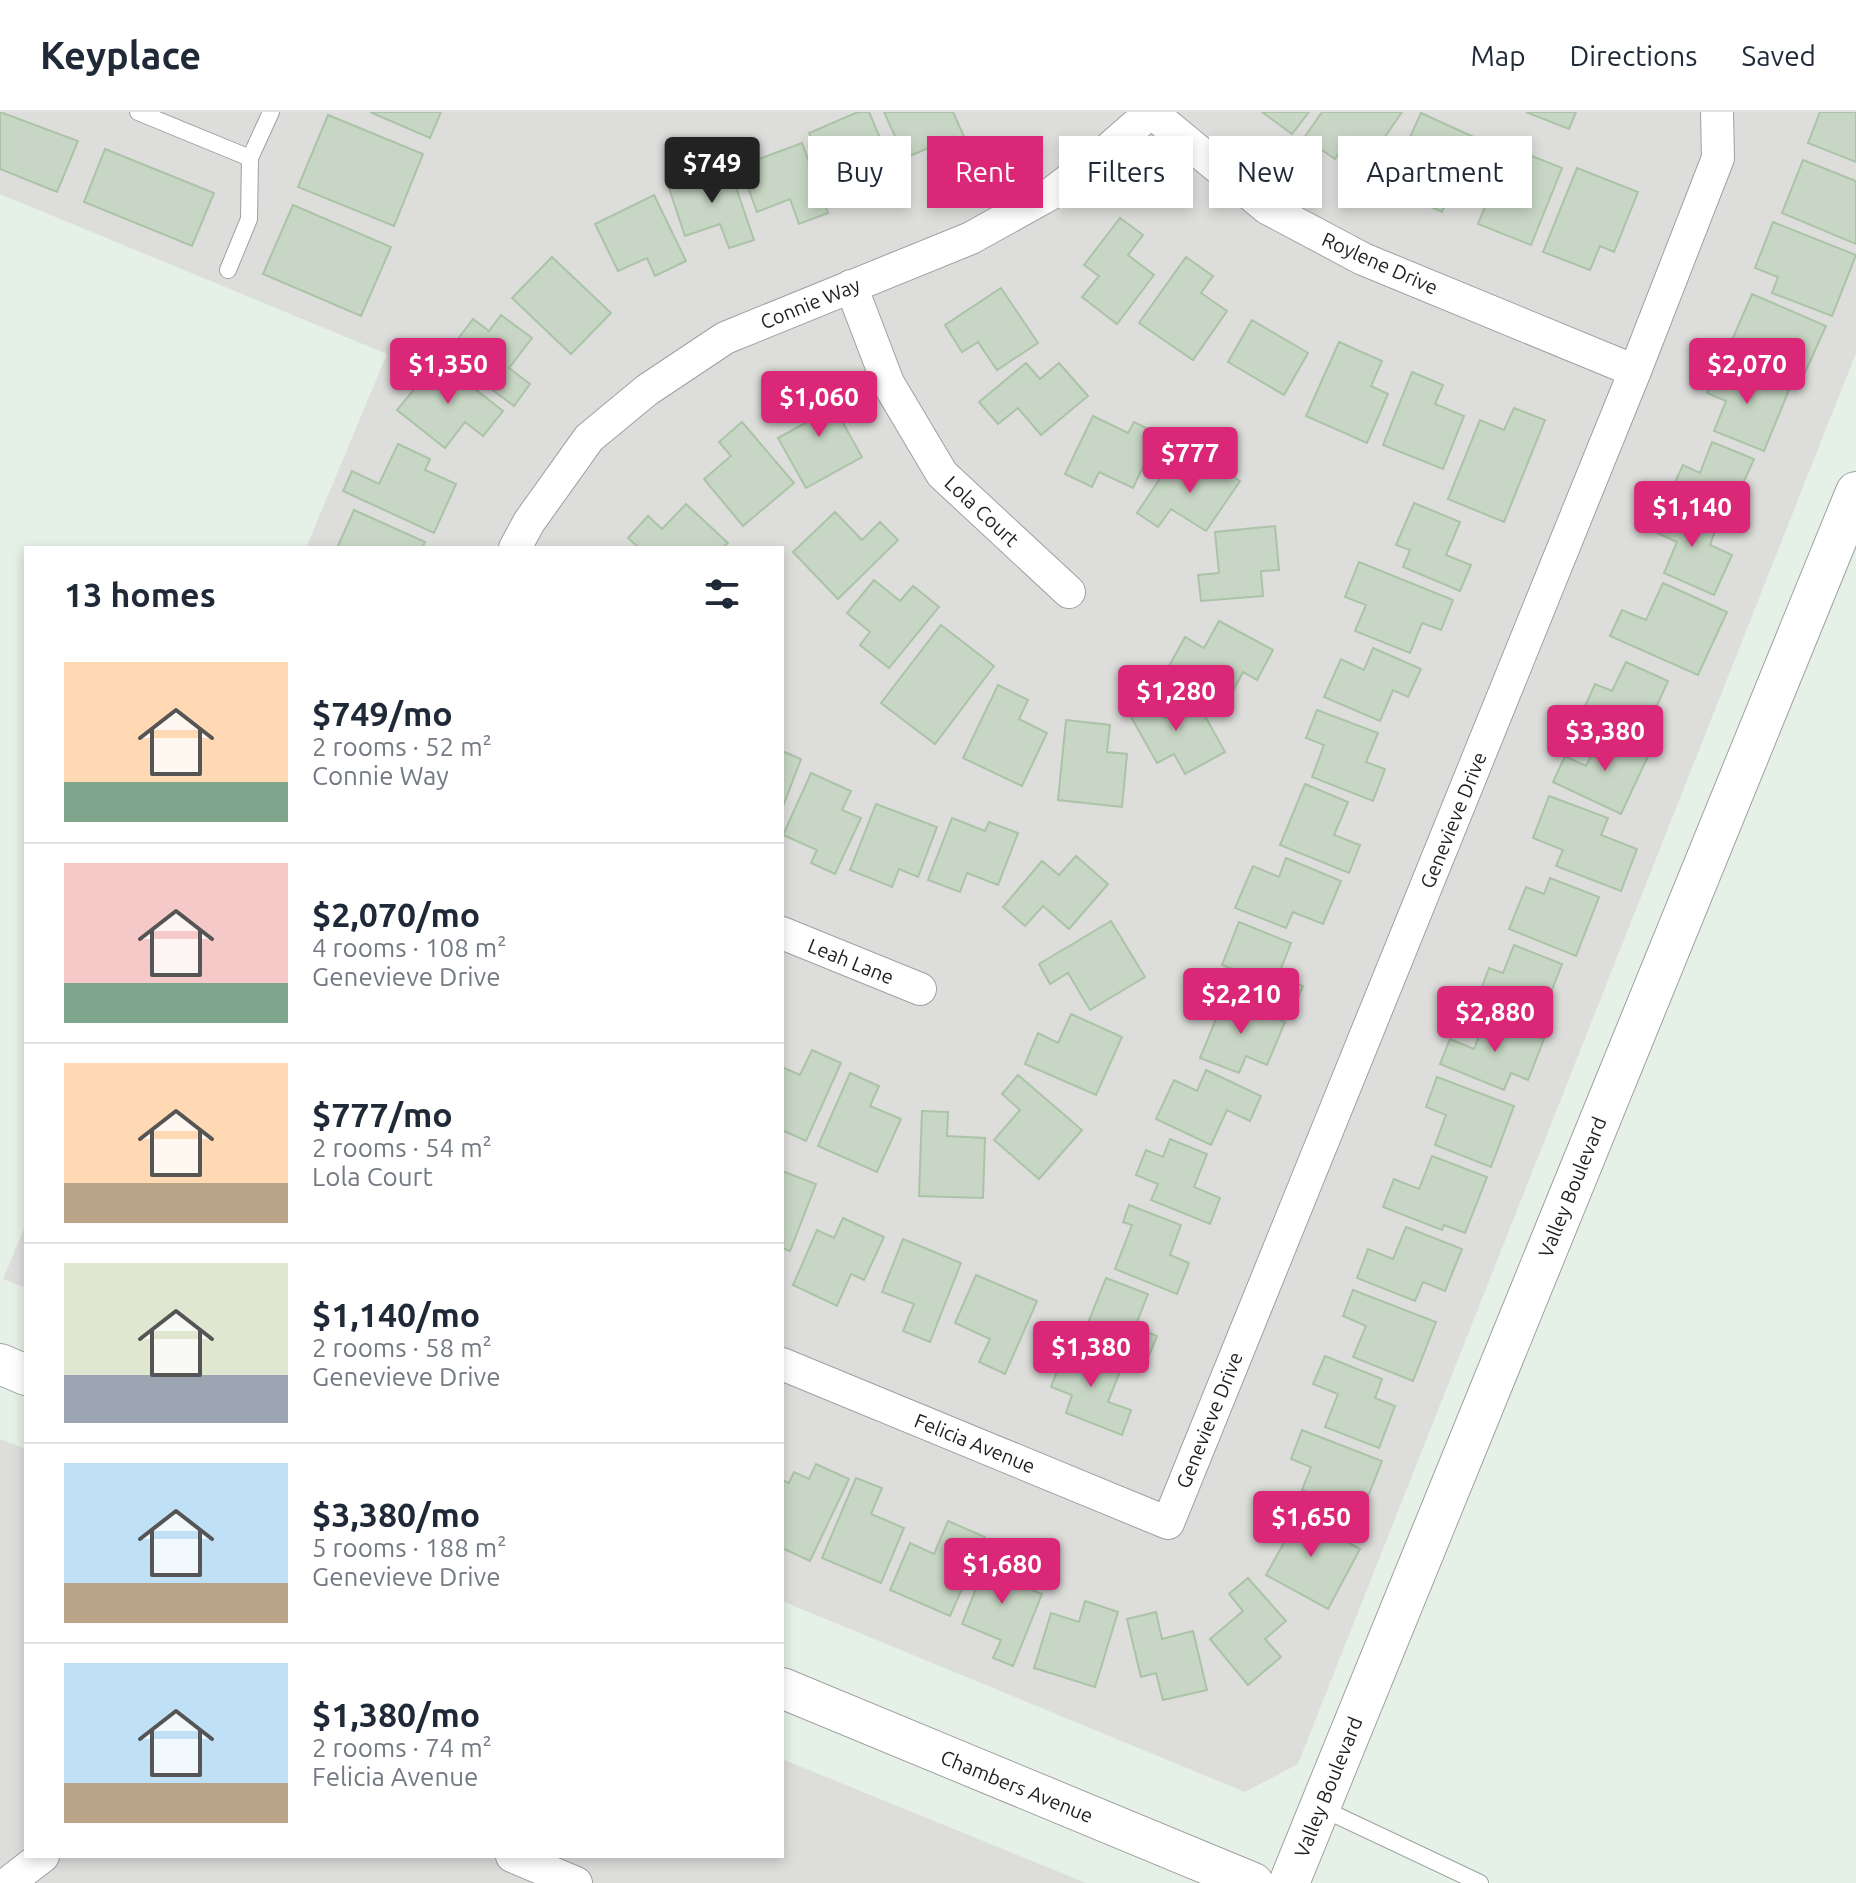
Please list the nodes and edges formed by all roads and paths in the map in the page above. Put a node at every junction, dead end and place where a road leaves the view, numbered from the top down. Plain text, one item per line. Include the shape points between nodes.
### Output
1 (138, 112) edge
2 (271, 112) edge
3 (1151, 112) edge
4 (1717, 112) edge
5 (250, 158) junction
6 (228, 270) dead end
7 (851, 286) junction
8 (1635, 371) junction
9 (1856, 492) edge
10 (516, 546) edge
11 (1069, 592) dead end
12 (784, 934) edge
13 (920, 989) dead end
14 (0, 1364) edge
15 (784, 1365) edge
16 (24, 1374) edge
17 (1168, 1523) joint
18 (784, 1689) edge
19 (1319, 1807) junction
20 (40, 1858) edge
21 (517, 1858) edge
22 (8, 1883) edge
23 (576, 1883) edge
24 (1253, 1883) edge
25 (1289, 1883) edge
26 (1480, 1883) edge

1 - 5 lane
2 - 5 lane
3 - 7 street, Connie Way via 1052,193 971,238
3 - 8 street, Roylene Drive via 1267,208 1363,259
4 - 8 street, Genevieve Drive via 1718,158
5 - 6 lane via 249,219
7 - 10 street, Connie Way via 725,338 647,390 589,438
7 - 11 street, Lola Court via 888,383 942,474
8 - 17 street, Genevieve Drive
9 - 19 street, Valley Boulevard
12 - 13 street, Leah Lane
14 - 16 street
15 - 17 street, Felicia Avenue
18 - 24 street, Chambers Avenue
19 - 25 street, Valley Boulevard
19 - 26 lane
20 - 22 street
21 - 23 street

